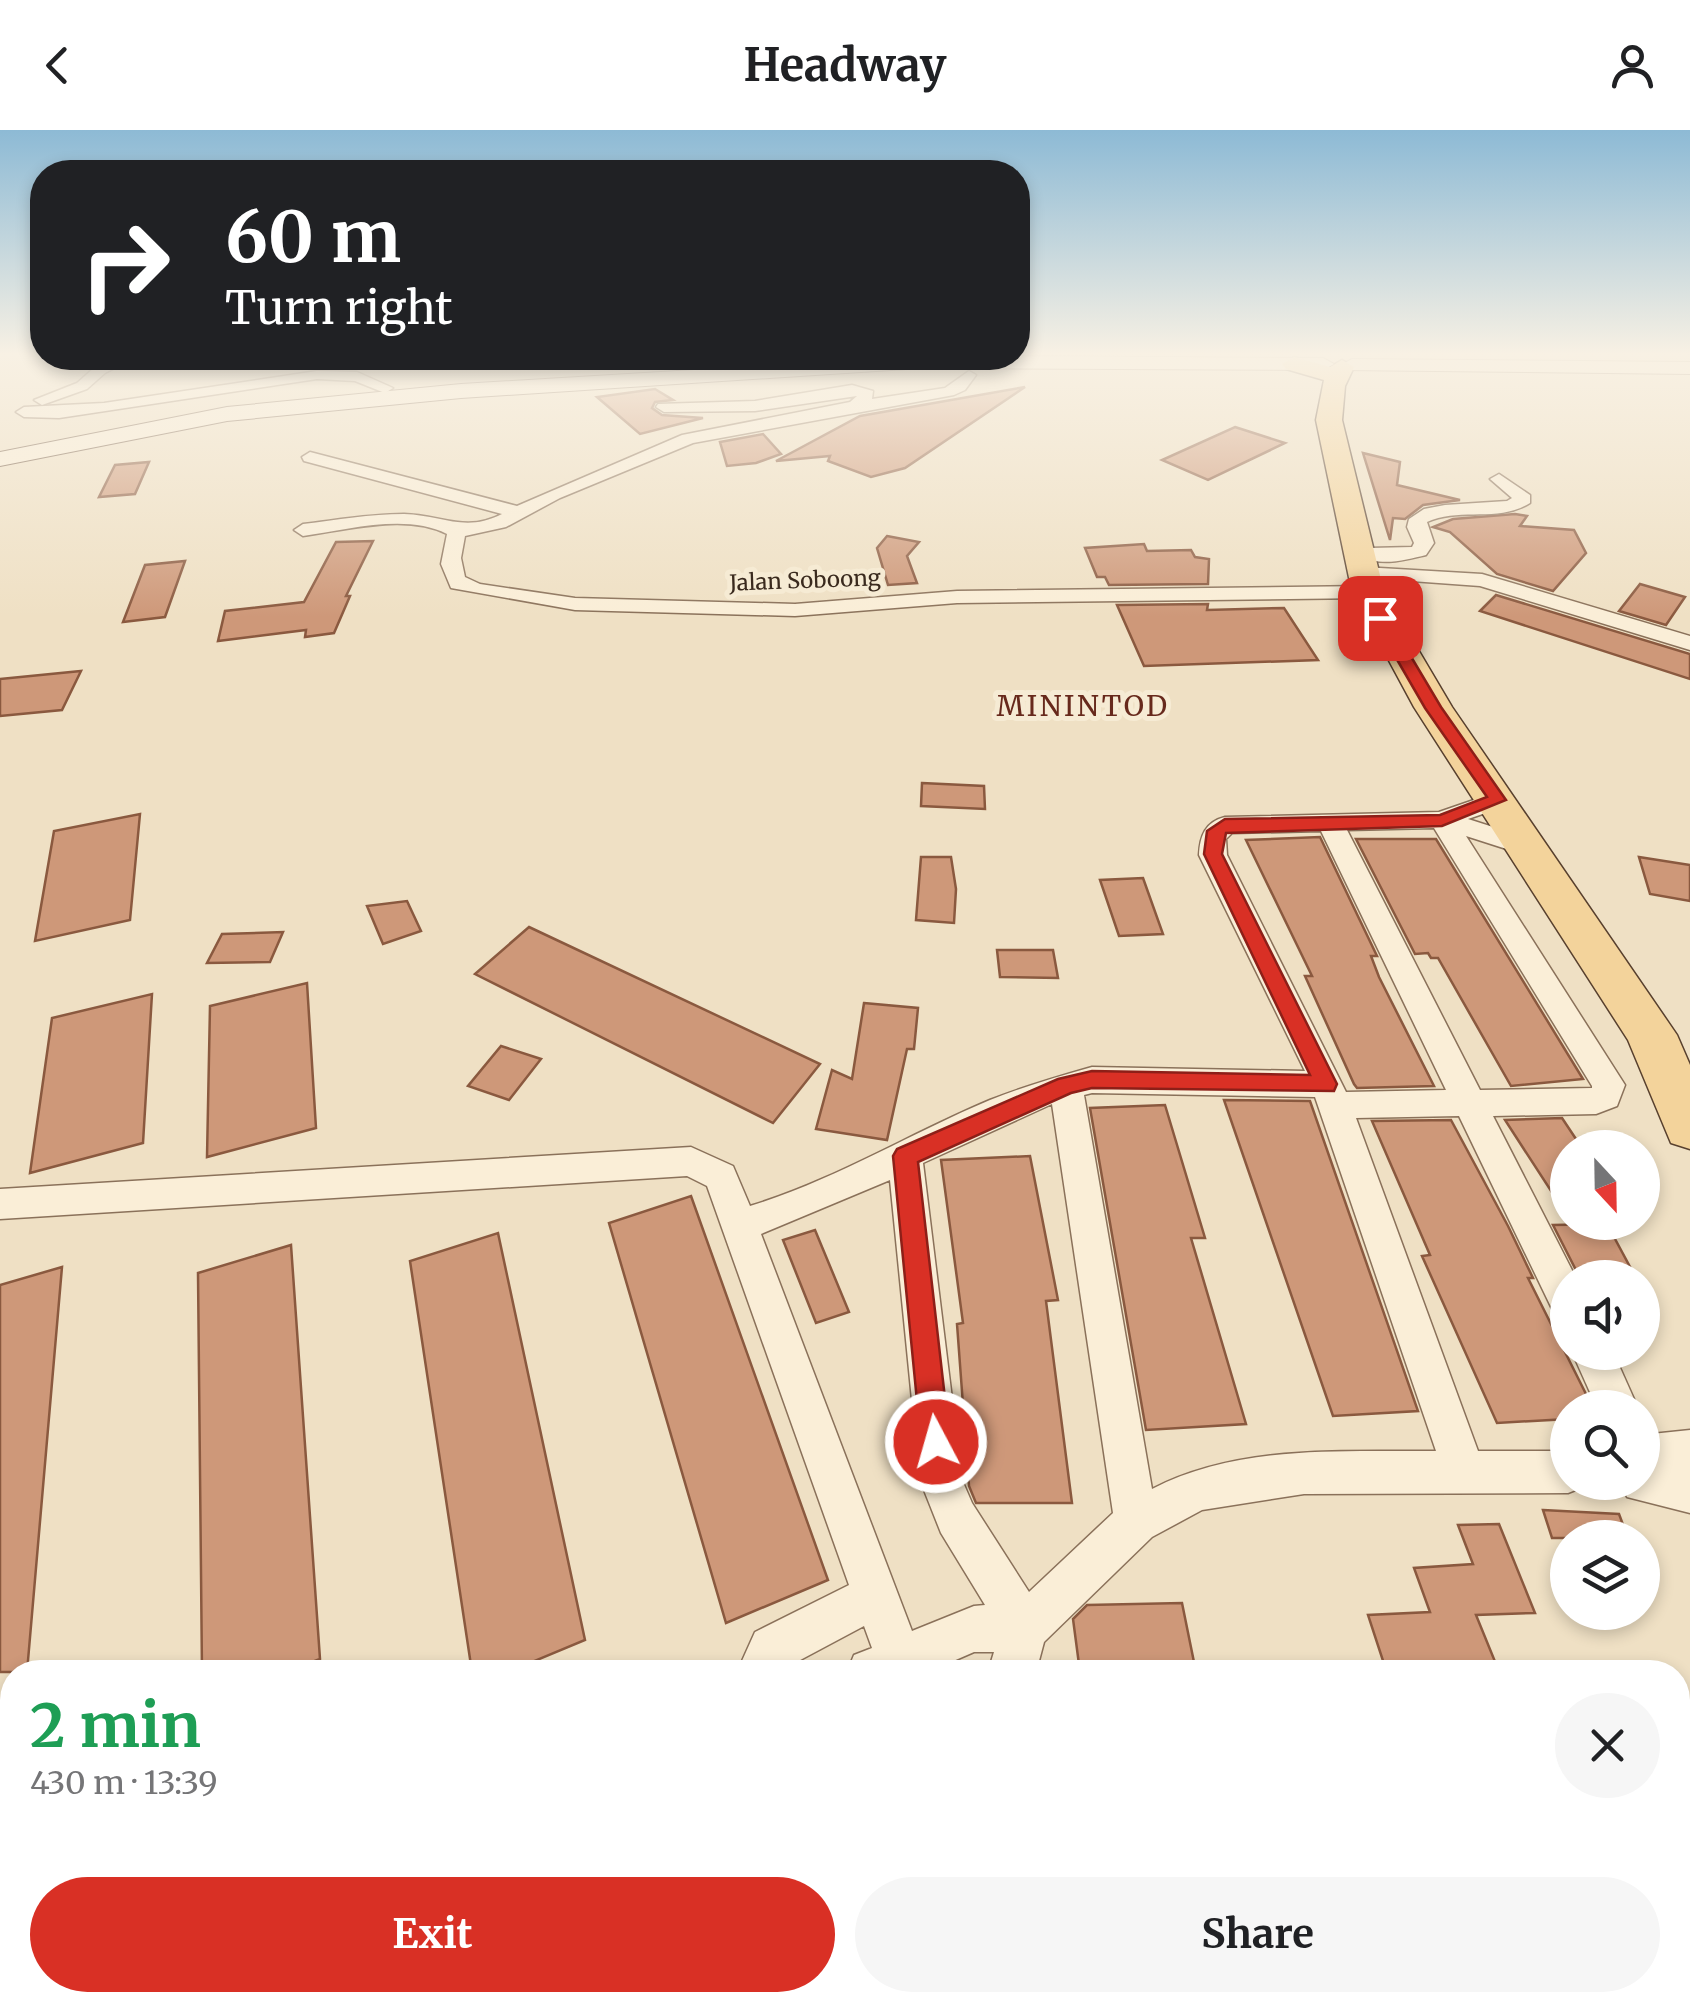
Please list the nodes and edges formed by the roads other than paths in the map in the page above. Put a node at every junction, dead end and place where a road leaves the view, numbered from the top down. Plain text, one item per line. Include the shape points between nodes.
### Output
1 (27, 442) edge
2 (86, 442) edge
3 (681, 442) edge
4 (1334, 442) edge
5 (0, 447) edge
6 (310, 457) dead end
7 (0, 459) edge
8 (1499, 479) dead end
9 (520, 513) junction
10 (303, 530) dead end
11 (457, 532) junction
12 (1363, 572) junction
13 (1690, 642) edge
14 (1497, 800) junction
15 (1442, 820) junction
16 (1331, 824) junction
17 (1528, 847) junction
18 (1066, 1085) junction
19 (1330, 1095) junction
20 (1472, 1103) junction
21 (1690, 1127) edge
22 (905, 1156) junction
23 (0, 1204) edge
24 (740, 1225) junction
25 (1550, 1264) edge
26 (1690, 1452) edge
27 (1660, 1454) edge
28 (1464, 1472) junction
29 (1550, 1472) edge
30 (1660, 1485) edge
31 (1690, 1491) edge
32 (1136, 1521) junction
33 (875, 1596) junction
34 (1018, 1650) edge
35 (767, 1660) edge
36 (899, 1660) edge
37 (900, 1660) edge

1 - 5 main road
2 - 7 main road
3 - 9 street
4 - 12 main road
6 - 9 street
8 - 12 street via 1524,499 1506,507 1430,511 1418,519 1424,542 1419,552
9 - 11 street
10 - 11 street via 423,521
11 - 12 street, Jalan Soboong via 450,570 458,584 575,604 795,610
12 - 13 street via 1482,580
12 - 14 main road via 1423,692
14 - 15 street
14 - 17 main road
15 - 16 street
15 - 17 street
15 - 20 street via 1609,1085 1596,1102
16 - 19 street via 1225,824 1213,838 1213,854
16 - 20 street
17 - 21 main road via 1651,1035
18 - 19 street via 1092,1080
18 - 22 street
18 - 32 street
19 - 20 street
19 - 28 street
20 - 25 street
22 - 24 street via 817,1202
22 - 34 street via 941,1480
23 - 24 street via 692,1161 721,1176
24 - 33 street
26 - 27 street
28 - 29 street
28 - 32 street via 1304,1473 1215,1486
30 - 31 street
32 - 34 street
33 - 35 street via 772,1649
33 - 36 street
34 - 37 street via 974,1629

